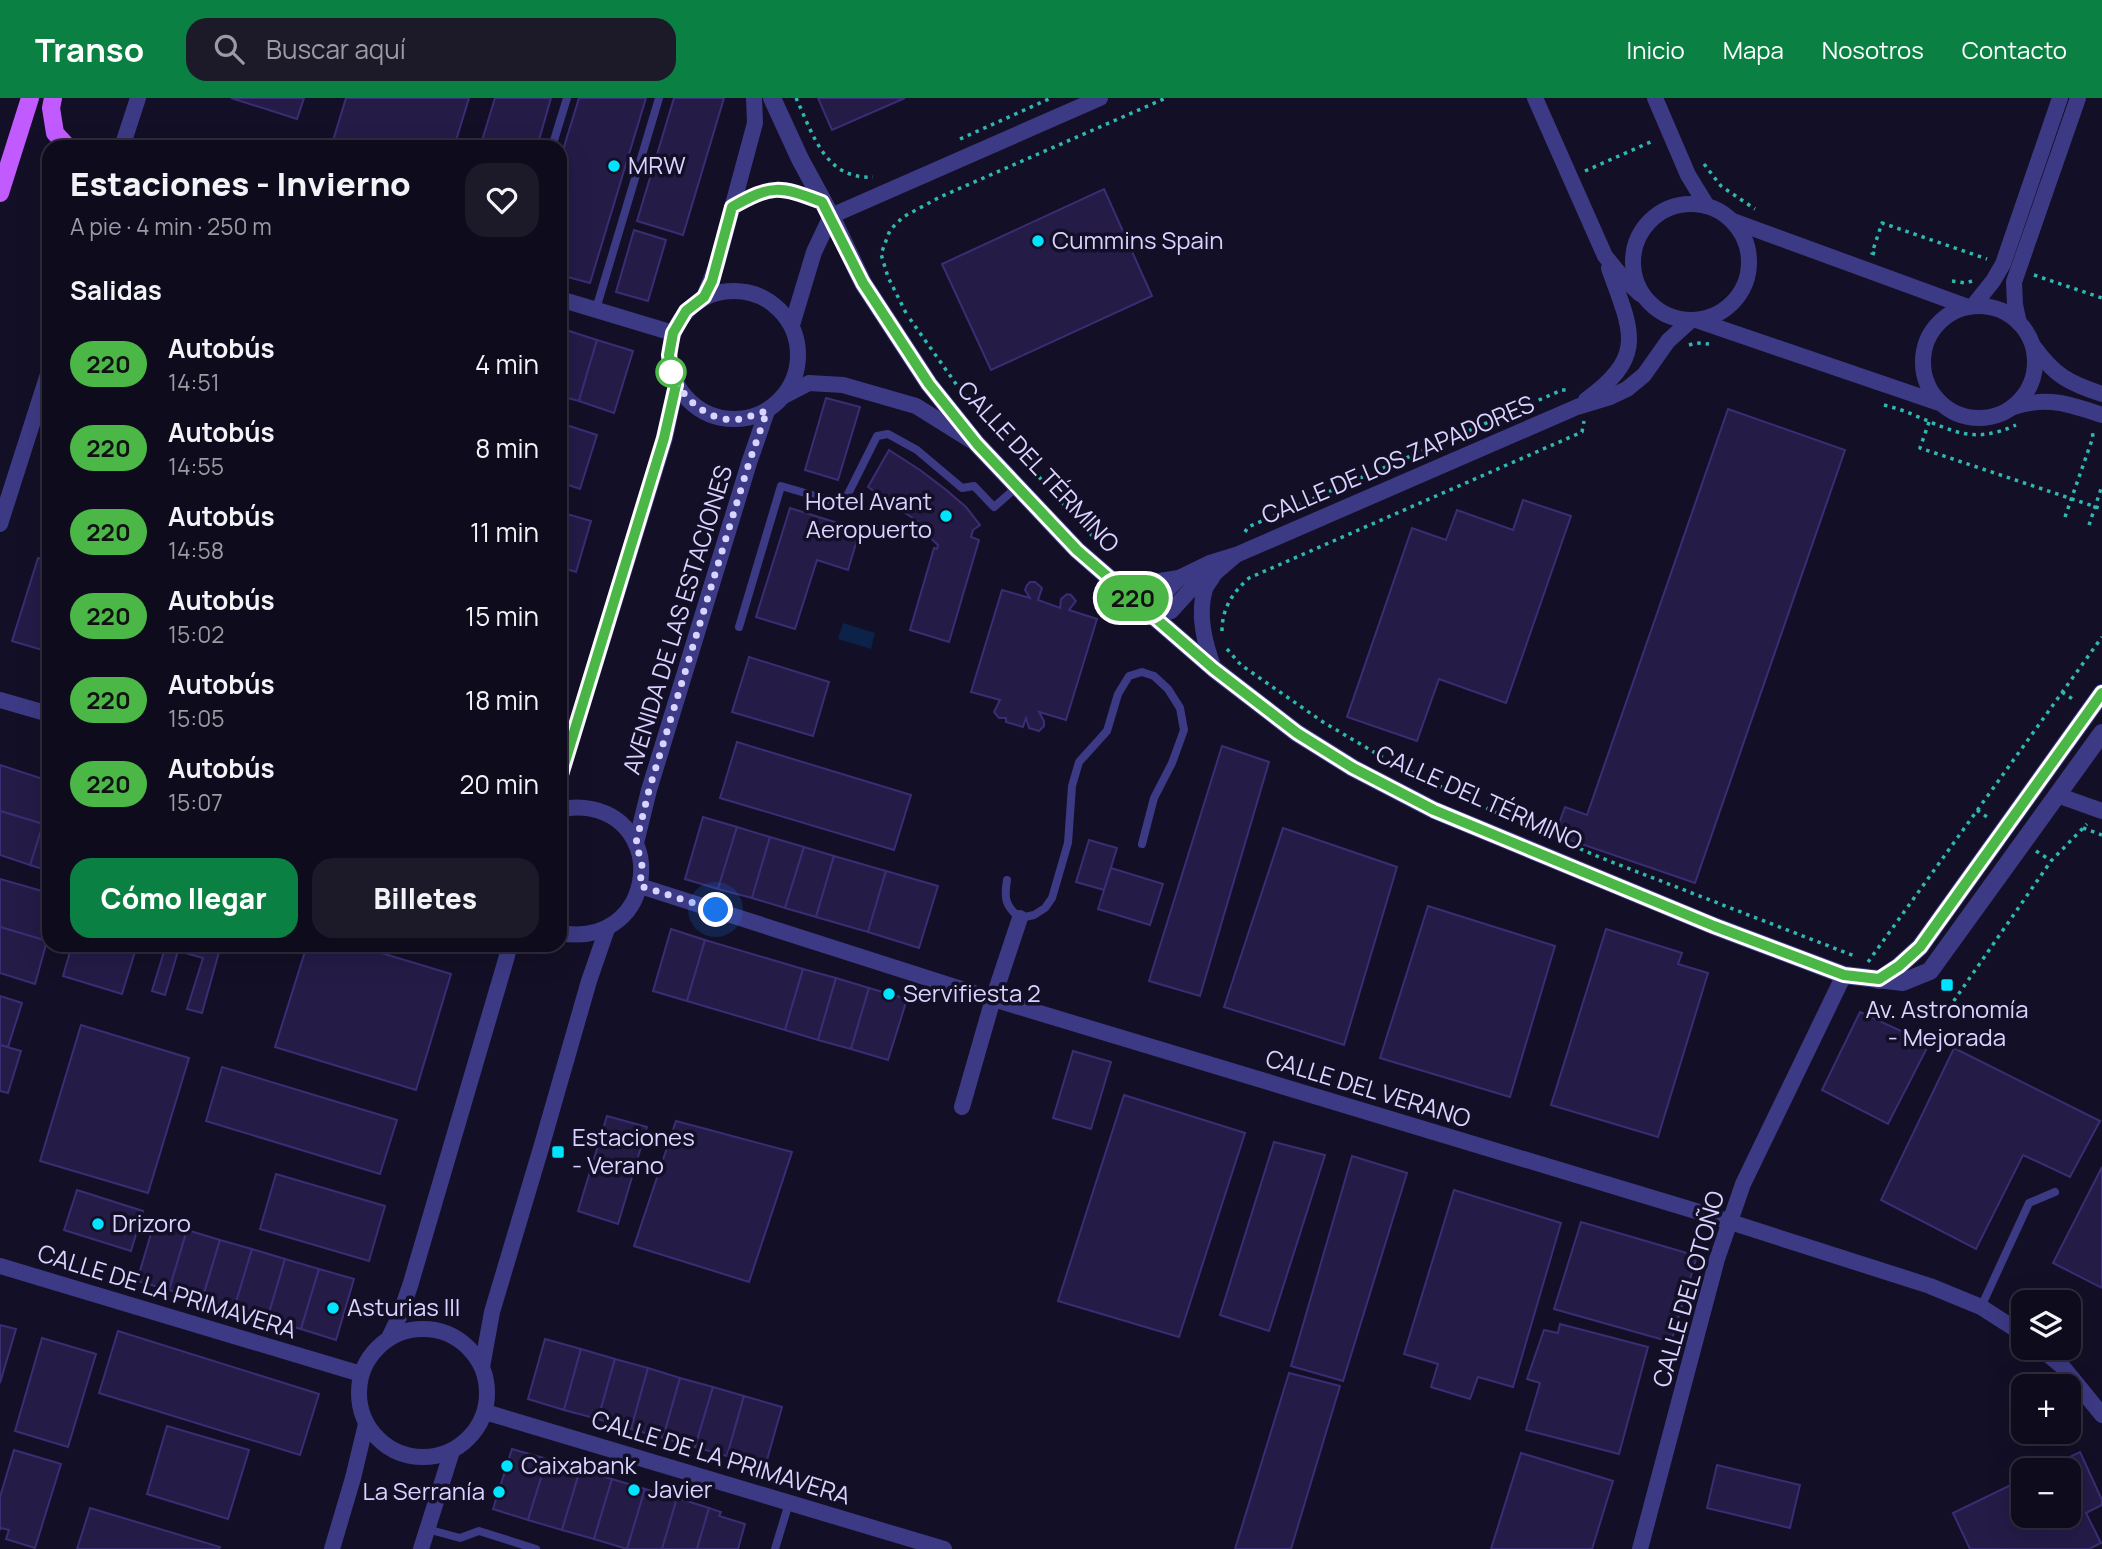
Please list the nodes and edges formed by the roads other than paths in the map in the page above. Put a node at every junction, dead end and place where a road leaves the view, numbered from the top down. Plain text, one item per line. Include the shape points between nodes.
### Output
1 (30, 98) edge
2 (53, 98) edge
3 (138, 98) edge
4 (567, 98) edge
5 (659, 98) edge
6 (754, 98) edge
7 (772, 98) edge
8 (1100, 98) edge
9 (1535, 98) edge
10 (1655, 98) edge
11 (2060, 98) edge
12 (2078, 98) edge
13 (62, 140) edge
14 (124, 140) edge
15 (554, 140) edge
16 (0, 193) edge
17 (1707, 206) junction
18 (732, 207) junction
19 (826, 209) junction
20 (1732, 221) junction
21 (1605, 256) junction
22 (704, 297) junction
23 (1647, 299) junction
24 (567, 301) edge
25 (1971, 306) junction
26 (596, 310) junction
27 (1693, 320) junction
28 (2019, 323) junction
29 (792, 325) junction
30 (673, 333) junction
31 (2032, 343) junction
32 (676, 385) junction
33 (42, 393) edge
34 (2102, 394) edge
35 (784, 396) junction
36 (1939, 402) junction
37 (2012, 408) junction
38 (767, 411) junction
39 (1581, 413) junction
40 (2102, 415) edge
41 (977, 444) junction
42 (1017, 486) junction
43 (0, 523) edge
44 (1236, 555) junction
45 (1215, 573) junction
46 (1179, 578) junction
47 (1115, 583) junction
48 (1154, 616) junction
49 (739, 627) dead end
50 (1214, 669) junction
51 (2102, 693) edge
52 (0, 700) edge
53 (42, 712) edge
54 (2102, 733) edge
55 (567, 755) edge
56 (2057, 795) junction
57 (567, 810) edge
58 (2100, 810) edge
59 (636, 843) junction
60 (1142, 844) dead end
61 (1007, 880) dead end
62 (640, 886) junction
63 (1020, 918) junction
64 (607, 929) junction
65 (567, 934) edge
66 (508, 952) edge
67 (1844, 975) junction
68 (1879, 979) junction
69 (993, 999) junction
70 (962, 1107) dead end
71 (2055, 1192) dead end
72 (1730, 1222) junction
73 (0, 1266) edge
74 (1981, 1307) junction
75 (2011, 1326) edge
76 (389, 1338) junction
77 (2055, 1360) edge
78 (482, 1367) junction
79 (361, 1374) junction
80 (485, 1412) junction
81 (2102, 1415) edge
82 (366, 1424) junction
83 (452, 1451) junction
84 (789, 1503) junction
85 (427, 1529) junction
86 (460, 1538) junction
87 (332, 1549) edge
88 (421, 1549) edge
89 (463, 1549) edge
90 (536, 1549) edge
91 (775, 1549) edge
92 (944, 1549) edge
93 (1640, 1549) edge

1 - 16 main road
2 - 13 main road via 55,133
3 - 14 street
4 - 15 lane
5 - 26 lane
6 - 18 street via 755,123
7 - 19 street, CALLE DEL TÉRMINO
8 - 19 street
9 - 21 street
10 - 17 street via 1688,175
11 - 25 street via 2003,264
12 - 28 street via 2014,282
17 - 20 street
17 - 23 street via 1671,207 1642,230 1633,265
18 - 19 street via 776,188 797,193
18 - 22 street
19 - 29 street
19 - 41 street, CALLE DEL TÉRMINO via 863,283 929,384
20 - 25 street
20 - 27 street via 1749,254 1748,273 1730,305
21 - 23 street
21 - 39 street, CALLE DE LOS ZAPADORES via 1630,337 1627,358
22 - 29 street via 730,290 752,293 776,305
22 - 30 street via 686,311
23 - 27 street via 1659,310
24 - 26 street
25 - 28 street via 1990,307
25 - 36 street via 1938,323 1928,338 1923,372
26 - 30 street
27 - 36 street
27 - 39 street, CALLE DE LOS ZAPADORES via 1668,341 1644,375
28 - 31 street
29 - 35 street via 799,348 797,371
30 - 32 street via 669,355
31 - 34 street via 2047,364 2071,384
31 - 37 street via 2032,379
32 - 38 street via 690,403 715,417 738,419
32 - 55 street
33 - 43 street
35 - 38 street
35 - 41 street via 809,383 843,385 916,406
36 - 37 street via 1967,417 1983,418
37 - 40 street via 2044,401
38 - 59 street, AVENIDA DE LAS ESTACIONES
39 - 44 street, CALLE DE LOS ZAPADORES
41 - 42 street, CALLE DEL TÉRMINO
42 - 47 street, CALLE DEL TÉRMINO
42 - 49 lane via 993,507 974,486 962,488 917,450 888,434 877,436 842,504 781,486
44 - 45 street, CALLE DE LOS ZAPADORES
44 - 46 street, CALLE DE LOS ZAPADORES
45 - 48 street, CALLE DE LOS ZAPADORES via 1192,588 1171,611
45 - 50 street via 1206,589 1203,619
46 - 47 street, CALLE DE LOS ZAPADORES
46 - 48 street, CALLE DE LOS ZAPADORES via 1158,600
47 - 48 street, CALLE DEL TÉRMINO
48 - 50 street, CALLE DEL TÉRMINO
50 - 67 street, CALLE DEL TÉRMINO via 1297,733 1398,793 1580,872
51 - 68 street via 1920,947
52 - 53 street
54 - 56 street, CALLE DEL TÉRMINO
56 - 58 street
56 - 68 street, CALLE DEL TÉRMINO via 1930,971 1903,982
57 - 59 street via 600,811 619,822
59 - 62 street via 642,864
60 - 63 lane via 1154,798 1184,730 1180,708 1168,689 1142,672 1129,677 1118,694 1107,731 1079,762 1072,786 1068,843 1052,898 1034,915
61 - 63 lane via 1010,910
62 - 64 street via 625,915
62 - 69 street, CALLE DEL VERANO
63 - 69 street
64 - 65 street
64 - 78 street via 492,1312
66 - 76 street via 410,1286
67 - 68 street, CALLE DEL TÉRMINO
67 - 72 street, CALLE DEL OTOÑO via 1743,1184
69 - 70 street
69 - 72 street, CALLE DEL VERANO
71 - 74 lane via 2029,1203
72 - 74 street, CALLE DEL VERANO via 1930,1286
72 - 93 street, CALLE DEL OTOÑO
73 - 79 street, CALLE DE LA PRIMAVERA
74 - 75 street, CALLE DEL VERANO
76 - 78 street via 417,1329 452,1335 469,1348
76 - 79 street via 372,1353
77 - 81 street
78 - 80 street via 487,1389
79 - 82 street via 358,1396
80 - 83 street via 470,1437
80 - 84 street, CALLE DE LA PRIMAVERA
82 - 83 street via 379,1441 407,1456 429,1458
82 - 87 street
83 - 85 street
84 - 91 lane
84 - 92 street, CALLE DE LA PRIMAVERA
85 - 86 lane
85 - 88 street
86 - 89 lane
86 - 90 lane via 479,1531

